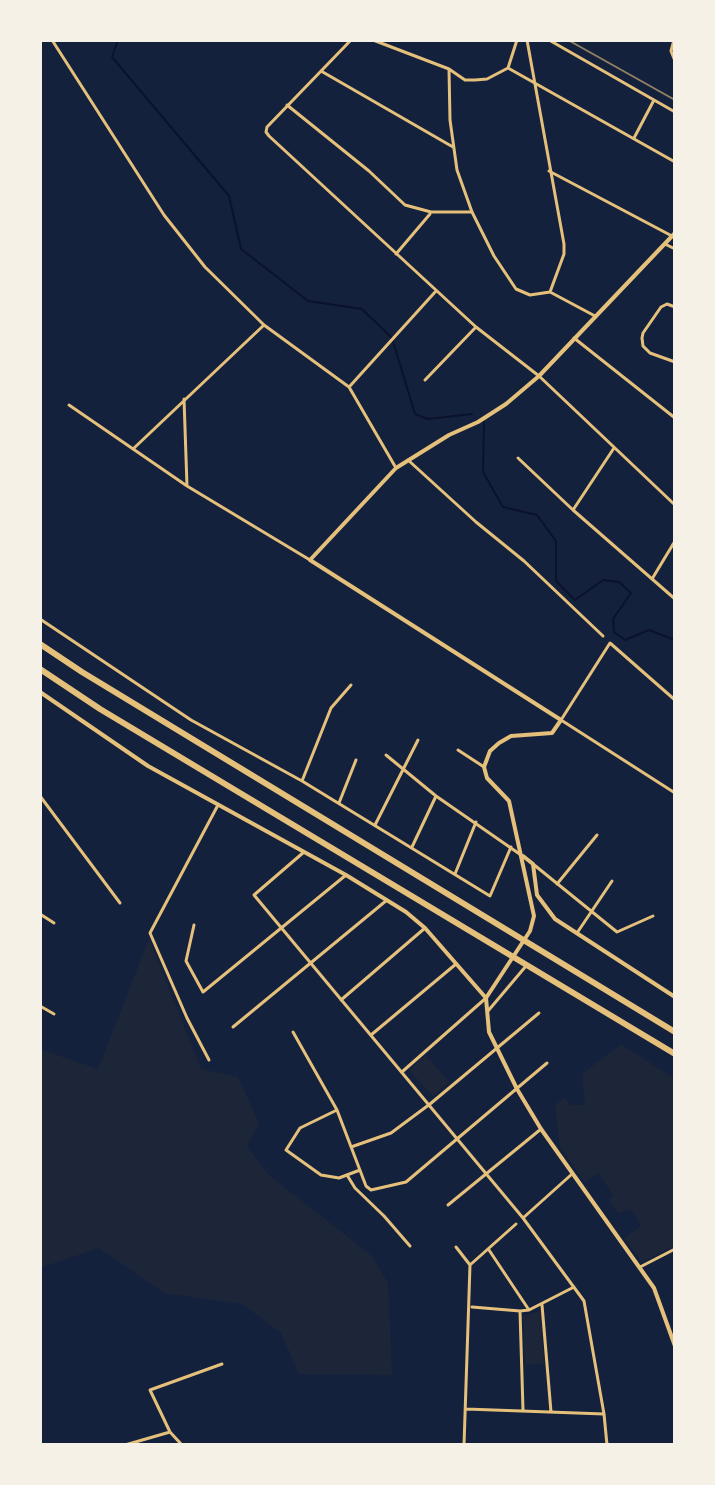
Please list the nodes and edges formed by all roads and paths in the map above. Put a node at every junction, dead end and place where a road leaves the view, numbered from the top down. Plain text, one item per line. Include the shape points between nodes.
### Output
1 (52, 40) edge
2 (351, 40) edge
3 (373, 40) edge
4 (517, 40) edge
5 (527, 40) edge
6 (549, 40) edge
7 (674, 40) edge
8 (675, 61) edge
9 (508, 68) junction
10 (449, 69) junction
11 (321, 71) junction
12 (534, 83) junction
13 (654, 100) junction
14 (287, 105) junction
15 (675, 112) edge
16 (634, 138) junction
17 (453, 147) junction
18 (675, 162) edge
19 (549, 171) junction
20 (431, 212) junction
21 (472, 212) junction
22 (674, 235) edge
23 (665, 244) junction
24 (675, 249) edge
25 (396, 254) junction
26 (436, 291) junction
27 (550, 292) junction
28 (675, 307) edge
29 (595, 316) junction
30 (264, 325) junction
31 (476, 327) junction
32 (574, 338) junction
33 (675, 362) edge
34 (539, 376) junction
35 (425, 380) dead end
36 (349, 387) junction
37 (184, 399) junction
38 (69, 405) dead end
39 (675, 418) edge
40 (614, 448) junction
41 (132, 449) junction
42 (518, 458) dead end
43 (408, 460) junction
44 (396, 468) junction
45 (187, 486) junction
46 (675, 505) edge
47 (573, 510) junction
48 (675, 541) edge
49 (310, 560) junction
50 (652, 579) junction
51 (675, 599) edge
52 (40, 619) edge
53 (603, 636) dead end
54 (40, 644) edge
55 (40, 669) edge
56 (351, 685) dead end
57 (40, 692) edge
58 (675, 700) edge
59 (561, 720) junction
60 (418, 740) dead end
61 (458, 750) dead end
62 (386, 755) dead end
63 (356, 760) dead end
64 (484, 767) junction
65 (405, 769) junction
66 (302, 781) junction
67 (675, 793) edge
68 (40, 796) edge
69 (436, 796) junction
70 (339, 803) junction
71 (218, 805) junction
72 (476, 822) junction
73 (375, 825) junction
74 (597, 835) dead end
75 (511, 847) junction
76 (412, 848) junction
77 (304, 852) junction
78 (521, 855) junction
79 (533, 864) junction
80 (455, 874) junction
81 (346, 875) junction
82 (612, 881) dead end
83 (557, 884) junction
84 (387, 900) junction
85 (120, 903) dead end
86 (591, 912) junction
87 (40, 914) edge
88 (653, 916) dead end
89 (54, 923) dead end
90 (194, 925) dead end
91 (425, 928) junction
92 (282, 930) junction
93 (577, 933) junction
94 (456, 964) junction
95 (311, 965) junction
96 (526, 966) junction
97 (675, 997) edge
98 (486, 998) junction
99 (341, 1000) junction
100 (40, 1006) edge
101 (488, 1011) junction
102 (539, 1013) dead end
103 (54, 1014) dead end
104 (233, 1027) dead end
105 (293, 1032) dead end
106 (675, 1032) edge
107 (371, 1035) junction
108 (495, 1048) junction
109 (675, 1054) edge
110 (209, 1060) dead end
111 (547, 1063) dead end
112 (403, 1071) junction
113 (517, 1089) junction
114 (430, 1104) junction
115 (337, 1110) junction
116 (541, 1129) junction
117 (458, 1139) junction
118 (351, 1147) junction
119 (360, 1170) junction
120 (486, 1173) junction
121 (572, 1174) junction
122 (347, 1175) junction
123 (448, 1205) dead end
124 (523, 1218) junction
125 (516, 1224) dead end
126 (410, 1246) dead end
127 (456, 1247) dead end
128 (675, 1249) edge
129 (489, 1250) junction
130 (470, 1265) junction
131 (640, 1267) junction
132 (574, 1287) junction
133 (542, 1305) junction
134 (471, 1307) junction
135 (529, 1310) junction
136 (520, 1311) junction
137 (675, 1346) edge
138 (222, 1364) dead end
139 (466, 1409) junction
140 (523, 1410) junction
141 (551, 1412) junction
142 (604, 1414) junction
143 (170, 1432) junction
144 (125, 1445) edge
145 (182, 1445) edge
146 (464, 1445) edge
147 (607, 1445) edge

1 - 30 street via 164,215 205,267
2 - 11 street
3 - 10 street
4 - 9 street
5 - 12 street
6 - 13 street
7 - 8 street
9 - 10 street via 475,80
9 - 12 street
10 - 17 street
11 - 14 street
11 - 17 street
12 - 16 street
12 - 19 street
13 - 15 street
13 - 16 street
14 - 20 street via 394,198
14 - 25 street via 266,132
16 - 18 street
17 - 21 street
19 - 22 street
19 - 27 street via 564,244
20 - 21 street
20 - 25 street
21 - 27 street via 516,289 530,295
22 - 23 street
23 - 24 street
23 - 29 street
25 - 26 street
26 - 31 street
26 - 36 street
27 - 29 street
28 - 33 street via 661,307 643,333 643,346 650,353
29 - 32 street
30 - 36 street
30 - 37 street
31 - 34 street
31 - 35 street
32 - 34 street
32 - 39 street
34 - 40 street
34 - 43 street via 478,422
36 - 44 street
37 - 41 street
37 - 45 street
38 - 41 street
40 - 46 street
40 - 47 street
41 - 45 street
42 - 47 street
43 - 44 street
43 - 53 street
44 - 49 street
45 - 49 street
47 - 50 street
48 - 50 street
49 - 59 street
50 - 51 street
52 - 66 street via 191,720
54 - 106 highway
55 - 96 highway
56 - 66 street via 331,708
57 - 71 street via 148,766
58 - 59 street via 610,643
59 - 64 street via 552,733 511,736 499,743
59 - 67 street
60 - 65 street
61 - 64 street
62 - 65 street
63 - 70 street
64 - 78 street via 487,778 509,801
65 - 69 street
65 - 73 street
66 - 70 street
68 - 85 street
69 - 72 street
69 - 76 street
70 - 73 street
71 - 77 street
71 - 110 street via 150,933
72 - 75 street
72 - 80 street
73 - 76 street
74 - 83 street
75 - 78 street
75 - 80 street via 490,896
76 - 80 street
77 - 81 street
77 - 92 street via 254,895
78 - 79 street
78 - 98 street via 533,924
79 - 83 street
79 - 93 street via 537,895 545,908
81 - 84 street
81 - 92 street
82 - 86 street
83 - 86 street
84 - 91 street
84 - 95 street
86 - 88 street via 619,932
86 - 93 street
87 - 89 street
90 - 92 street via 186,961 203,992
91 - 94 street
91 - 99 street
92 - 95 street
93 - 97 street
94 - 98 street
94 - 107 street
95 - 99 street
95 - 104 street
96 - 101 street
96 - 109 highway
98 - 101 street
98 - 112 street
99 - 107 street
100 - 103 street
101 - 108 street
102 - 108 street
105 - 115 street
107 - 112 street
108 - 113 street
108 - 114 street
111 - 113 street
112 - 114 street
113 - 116 street
113 - 117 street
114 - 117 street
114 - 118 street via 391,1133
115 - 118 street
115 - 122 street via 300,1128 286,1150 321,1175
116 - 120 street
116 - 121 street
117 - 119 street via 406,1182 371,1190
117 - 120 street
118 - 119 street
119 - 122 street
120 - 123 street
120 - 124 street
121 - 124 street
121 - 131 street
122 - 126 street
124 - 132 street
125 - 129 street
127 - 130 street
128 - 131 street
129 - 130 street
129 - 135 street
130 - 134 street
131 - 137 street via 661,1300
132 - 133 street
132 - 142 street via 588,1312
133 - 135 street
133 - 141 street
134 - 136 street
134 - 139 street
135 - 136 street
136 - 140 street
138 - 143 street via 150,1390
139 - 140 street
139 - 146 street
140 - 141 street
141 - 142 street
142 - 147 street
143 - 144 street
143 - 145 street

